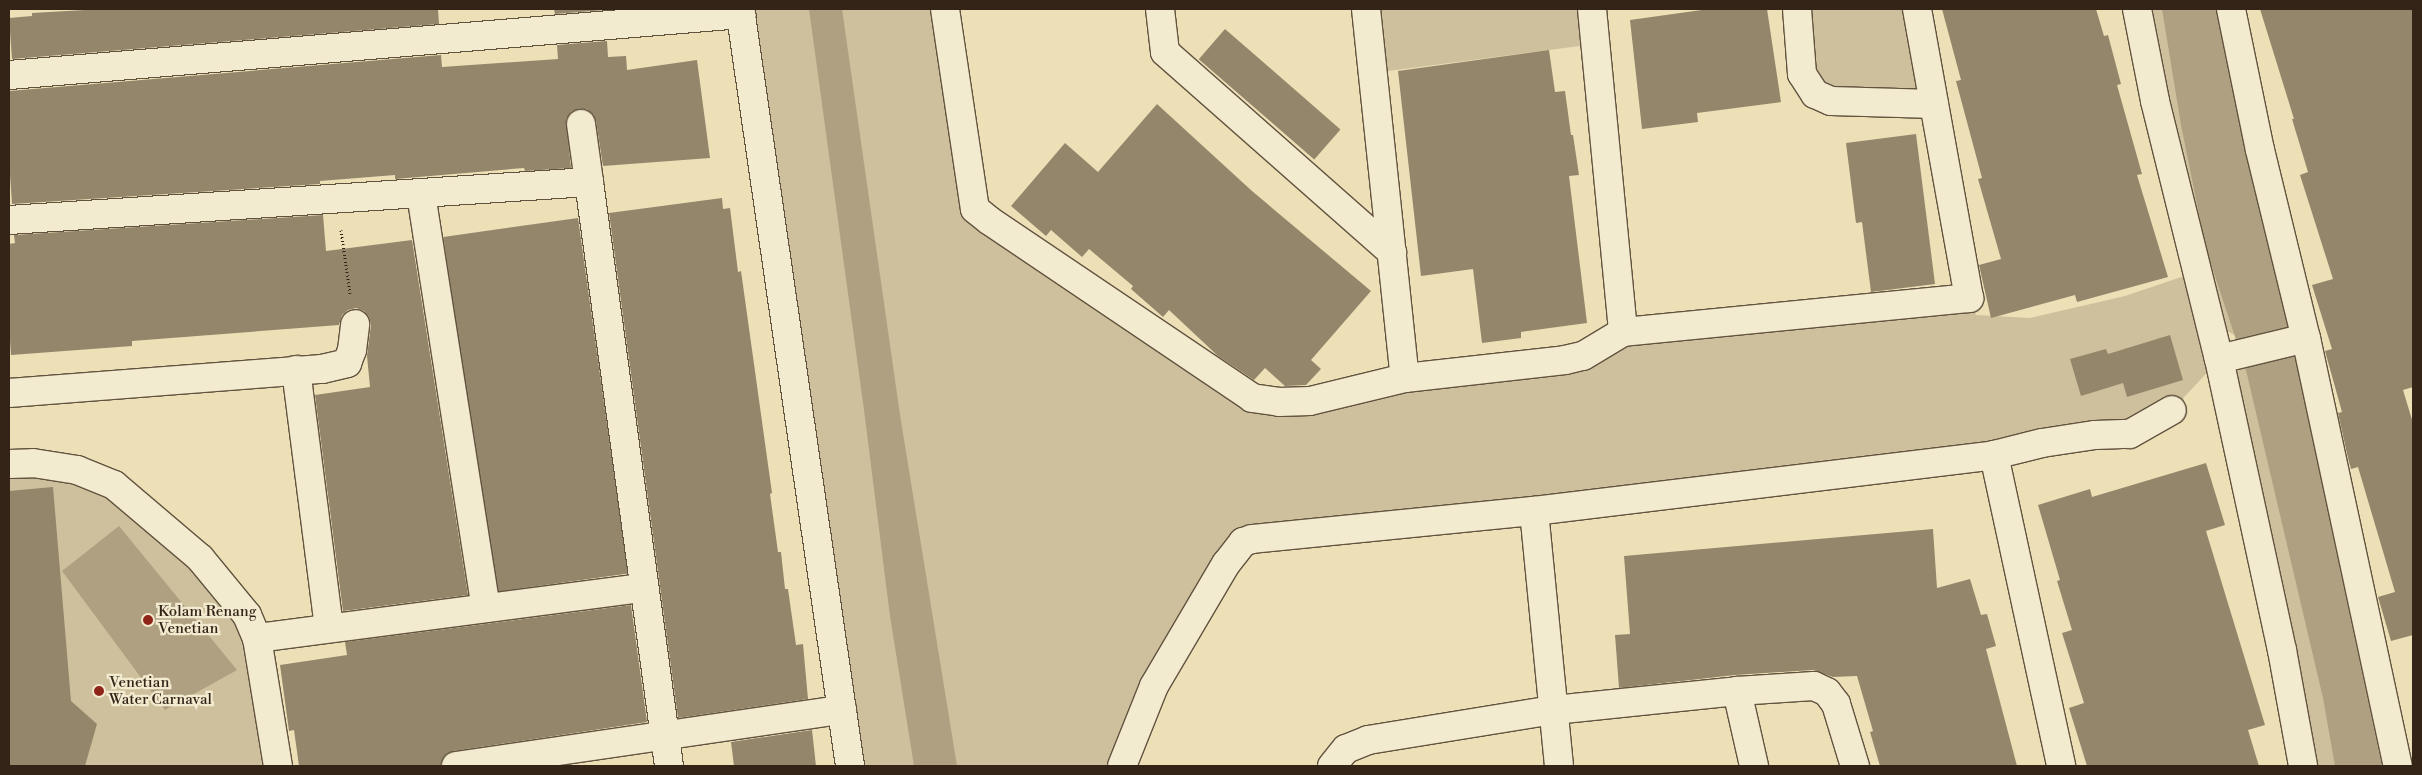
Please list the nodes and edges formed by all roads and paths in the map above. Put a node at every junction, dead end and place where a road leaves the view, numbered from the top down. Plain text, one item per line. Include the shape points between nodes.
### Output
1 (946, 9) edge
2 (1160, 9) edge
3 (1366, 9) edge
4 (1592, 9) edge
5 (1797, 9) edge
6 (1917, 9) edge
7 (2137, 9) edge
8 (2231, 9) edge
9 (740, 11) edge
10 (546, 20) edge
11 (9, 75) edge
12 (1934, 104) junction
13 (581, 124) dead end
14 (589, 182) junction
15 (421, 194) junction
16 (336, 197) junction
17 (9, 220) edge
18 (1392, 252) junction
19 (355, 324) joint
20 (1623, 332) junction
21 (2296, 340) junction
22 (2229, 357) junction
23 (296, 370) junction
24 (1406, 378) junction
25 (9, 393) edge
26 (2172, 410) dead end
27 (1994, 455) junction
28 (9, 464) edge
29 (1534, 511) junction
30 (644, 588) junction
31 (486, 608) junction
32 (329, 628) junction
33 (257, 638) junction
34 (1737, 691) junction
35 (842, 710) junction
36 (1554, 710) junction
37 (665, 736) junction
38 (278, 766) edge
39 (456, 766) edge
40 (669, 766) edge
41 (850, 766) edge
42 (1122, 766) edge
43 (1332, 766) edge
44 (1558, 766) edge
45 (1754, 766) edge
46 (1855, 766) edge
47 (2060, 766) edge
48 (2303, 766) edge
49 (2398, 766) edge

1 - 24 street via 975,209 1252,398 1279,402 1310,401
2 - 18 street via 1165,52
3 - 18 street
4 - 20 street
5 - 12 street via 1802,74 1815,94 1831,101
6 - 12 street
7 - 22 street via 2155,101
8 - 21 street
9 - 10 street
9 - 35 street
10 - 11 street
12 - 20 street via 1969,298
13 - 14 street
14 - 15 street
14 - 30 street
15 - 16 street
15 - 31 street
16 - 17 street
16 - 19 path
18 - 24 street
19 - 23 street via 347,363
20 - 24 street via 1583,356 1565,360
21 - 22 street
21 - 49 street
22 - 48 street
23 - 25 street
23 - 32 street
26 - 27 street via 2130,434 2095,435 2042,443
27 - 29 street
27 - 47 street
28 - 33 street via 33,463 77,470 114,485 200,558 247,615
29 - 36 street
29 - 42 street via 1244,542 1226,564 1154,686
30 - 31 street
30 - 37 street
31 - 32 street
32 - 33 street
33 - 38 street
34 - 36 street
34 - 45 street
34 - 46 street via 1814,686 1827,692 1836,704
35 - 37 street
35 - 41 street
36 - 43 street via 1368,740 1346,749
36 - 44 street
37 - 39 street
37 - 40 street

